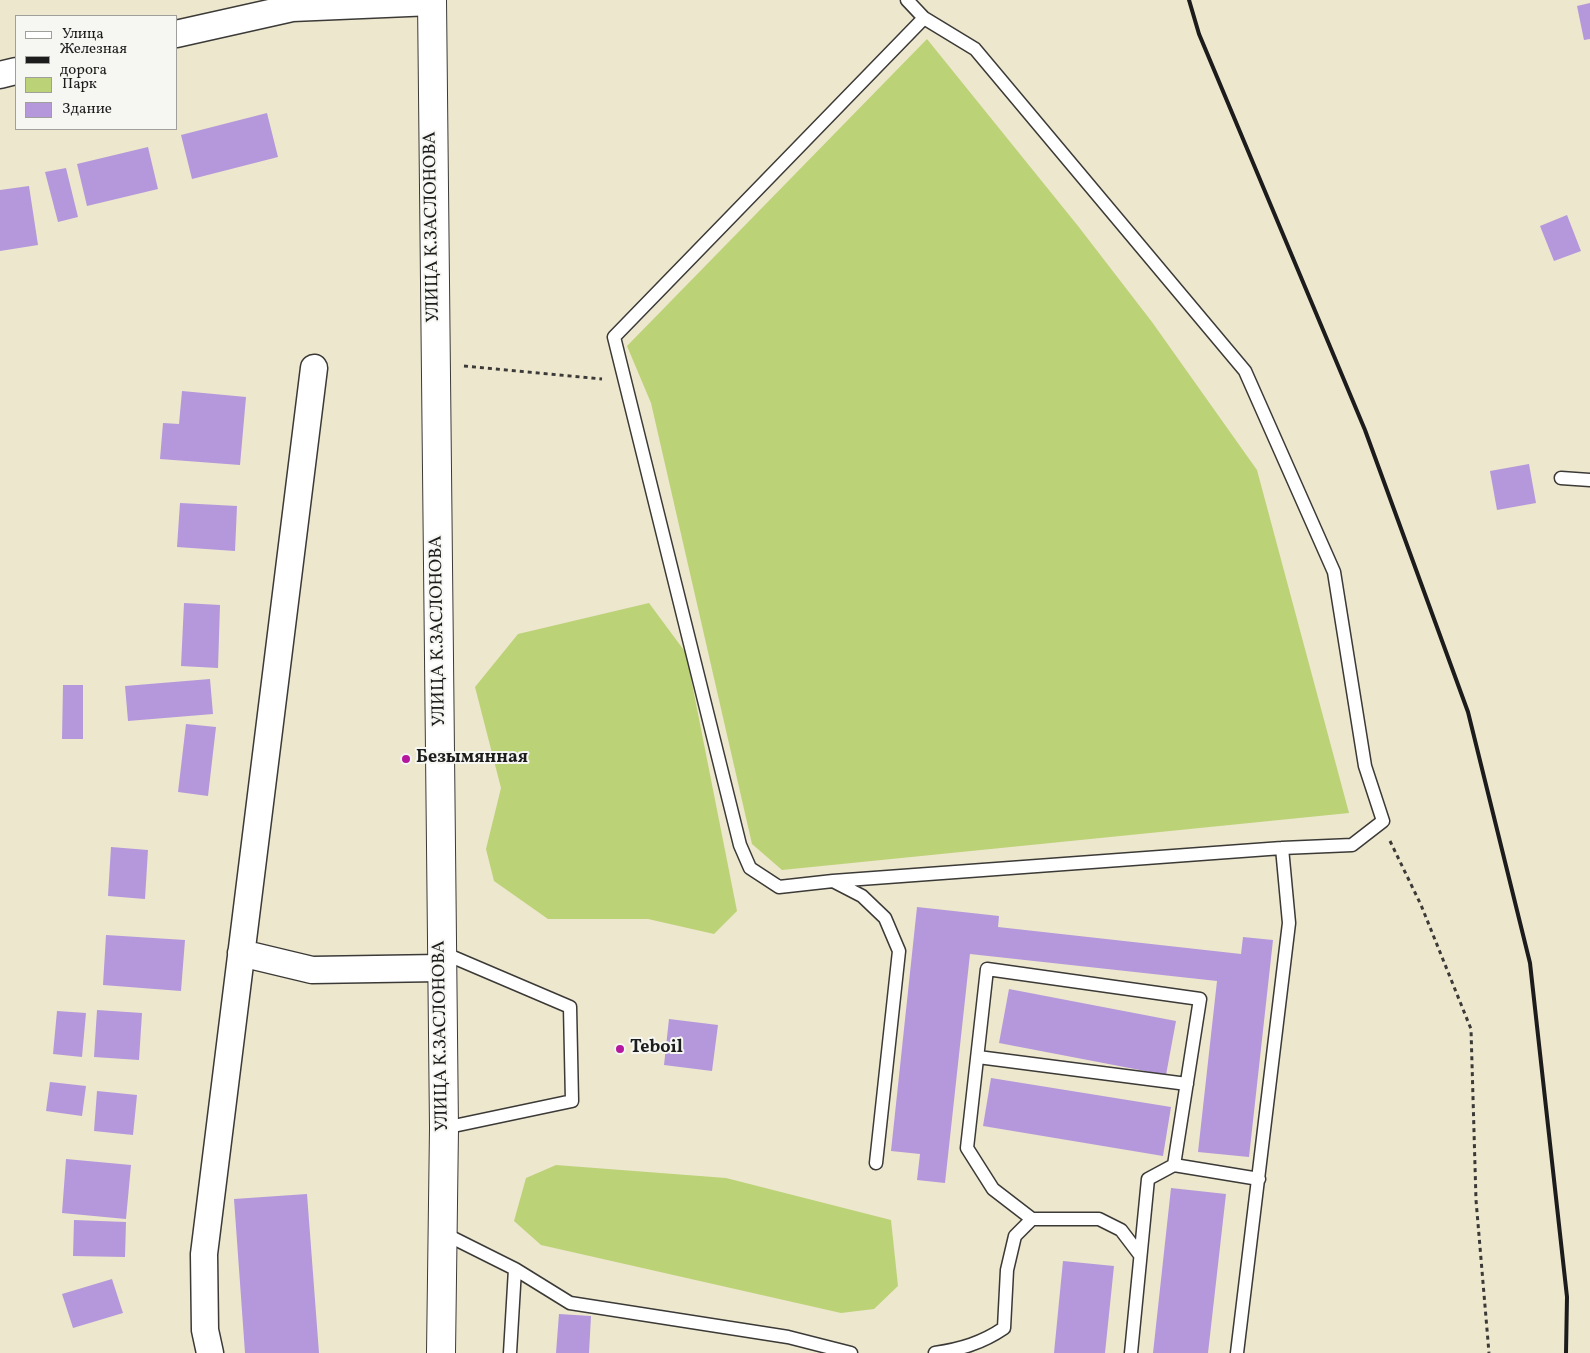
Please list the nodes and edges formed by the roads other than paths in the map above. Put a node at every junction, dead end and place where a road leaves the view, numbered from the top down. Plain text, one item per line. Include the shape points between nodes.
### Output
1 (907, 0) edge
2 (432, 1) edge
3 (924, 18) junction
4 (178, 34) edge
5 (15, 71) edge
6 (0, 75) edge
7 (314, 368) dead end
8 (1561, 478) dead end
9 (1590, 480) edge
10 (1282, 848) junction
11 (833, 881) junction
12 (241, 952) junction
13 (440, 960) junction
14 (978, 1057) junction
15 (1187, 1084) junction
16 (444, 1128) junction
17 (876, 1163) dead end
18 (1174, 1165) junction
19 (1260, 1178) junction
20 (1032, 1219) junction
21 (443, 1233) junction
22 (1140, 1255) junction
23 (515, 1269) junction
24 (959, 1350) junction
25 (210, 1353) edge
26 (441, 1353) edge
27 (510, 1353) edge
28 (851, 1353) edge
29 (935, 1353) edge
30 (972, 1353) edge
31 (1131, 1353) edge
32 (1237, 1353) edge

1 - 3 lane
2 - 4 street via 292,8
2 - 13 street, УЛИЦА К.ЗАСЛОНОВА
3 - 10 lane via 975,49 1245,371 1334,572 1365,766 1383,821 1352,844
3 - 11 lane via 614,337 740,845 750,868 779,887
5 - 6 street
7 - 12 street
8 - 9 lane
10 - 11 lane
10 - 19 lane via 1289,923
11 - 17 lane via 862,896 885,918 899,951
12 - 13 street via 312,970
12 - 25 street via 204,1254 205,1330
13 - 16 street, УЛИЦА К.ЗАСЛОНОВА
13 - 16 lane via 570,1007 572,1101
14 - 15 lane
14 - 15 lane via 987,969 1200,999
14 - 20 lane via 967,1148 993,1190
15 - 18 lane
16 - 21 street, УЛИЦА К.ЗАСЛОНОВА
18 - 19 lane
18 - 22 lane via 1148,1179
19 - 32 lane
20 - 22 lane via 1099,1219 1121,1230
20 - 24 lane via 1015,1236 1007,1270 1004,1328 984,1341
21 - 23 lane
21 - 26 street, УЛИЦА К.ЗАСЛОНОВА
22 - 31 lane
23 - 27 lane
23 - 28 lane via 570,1303 788,1337
24 - 29 lane
24 - 30 lane

